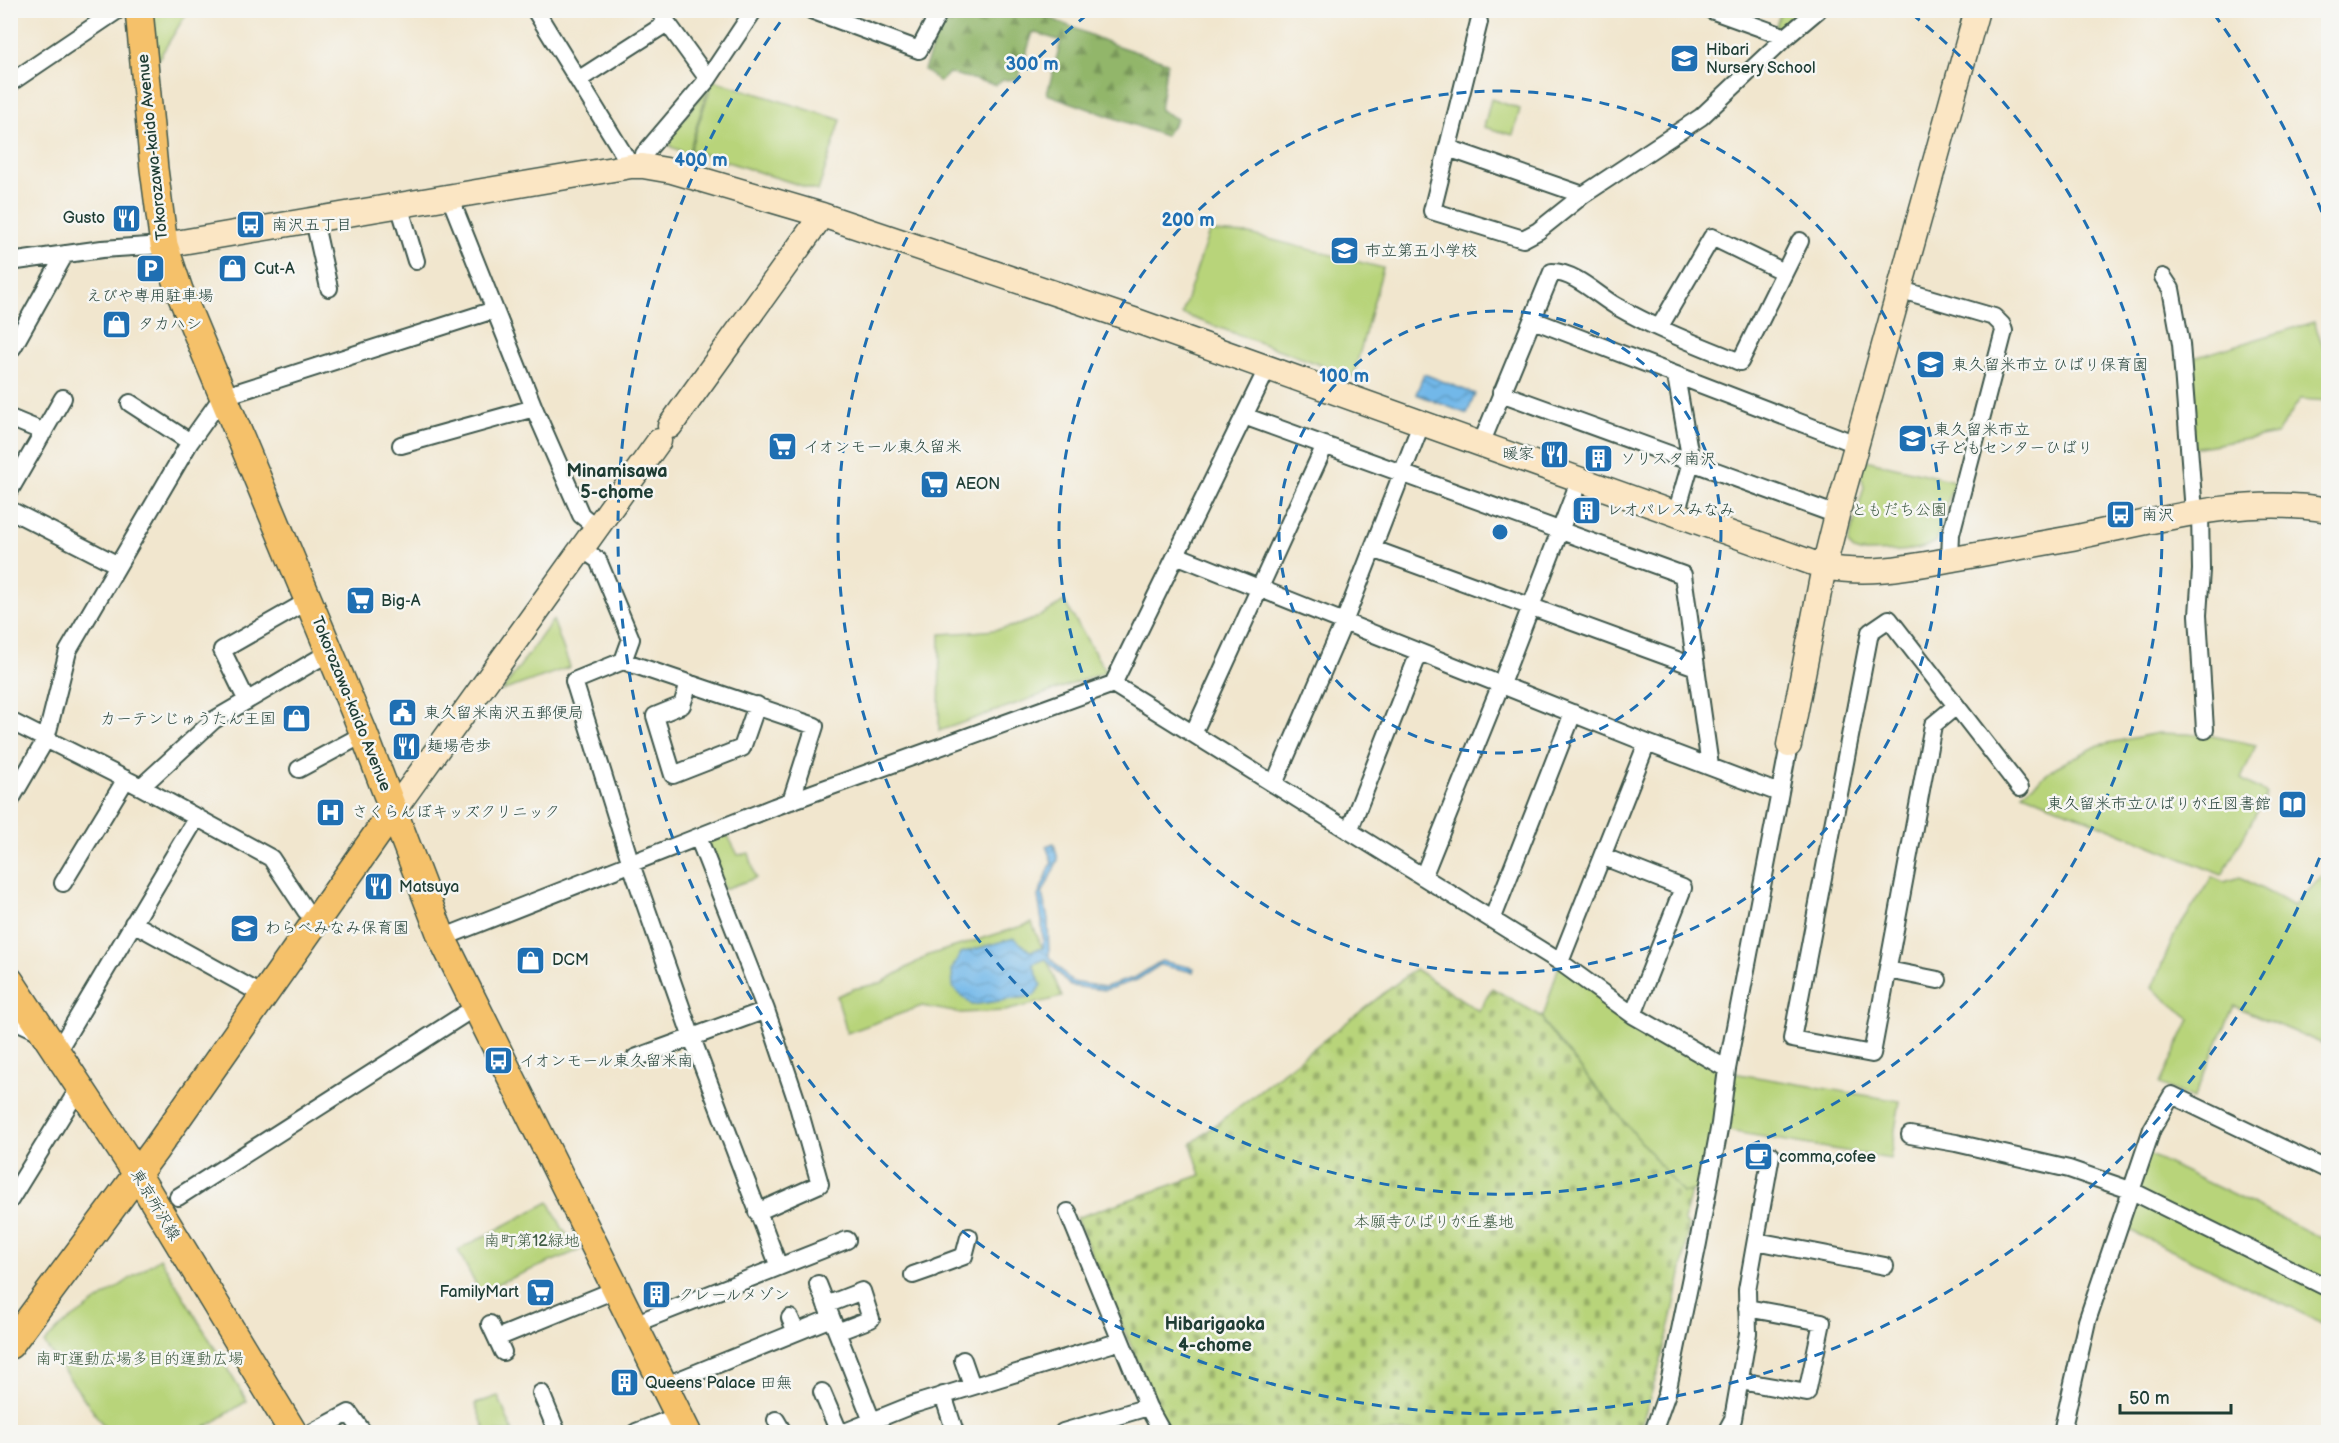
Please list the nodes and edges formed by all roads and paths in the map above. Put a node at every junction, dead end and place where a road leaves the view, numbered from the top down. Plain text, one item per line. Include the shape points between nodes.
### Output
1 (118, 10) edge
2 (139, 10) edge
3 (535, 10) edge
4 (754, 10) edge
5 (811, 10) edge
6 (926, 10) edge
7 (1711, 10) edge
8 (1818, 10) edge
9 (1977, 10) edge
10 (662, 17) edge
11 (1479, 22) dead end
12 (1786, 37) junction
13 (708, 79) junction
14 (578, 80) junction
15 (10, 83) edge
16 (1448, 148) junction
17 (637, 166) junction
18 (449, 195) junction
19 (1583, 195) junction
20 (399, 205) junction
21 (822, 215) junction
22 (314, 220) junction
23 (1800, 241) dead end
24 (164, 245) junction
25 (65, 254) junction
26 (416, 261) dead end
27 (10, 262) edge
28 (1784, 272) junction
29 (2163, 277) dead end
30 (329, 288) dead end
31 (1898, 289) junction
32 (494, 310) junction
33 (1533, 320) junction
34 (1659, 328) junction
35 (10, 346) edge
36 (1268, 367) junction
37 (1676, 375) junction
38 (1501, 393) junction
39 (222, 397) junction
40 (63, 398) dead end
41 (130, 403) dead end
42 (534, 408) junction
43 (1244, 416) junction
44 (10, 418) edge
45 (1422, 422) junction
46 (44, 432) junction
47 (190, 442) junction
48 (1481, 444) junction
49 (1856, 444) junction
50 (401, 445) dead end
51 (1325, 445) junction
52 (1691, 462) junction
53 (1402, 473) junction
54 (1580, 479) junction
55 (10, 490) edge
56 (10, 510) edge
57 (2328, 510) edge
58 (2197, 511) junction
59 (1676, 514) junction
60 (1837, 515) junction
61 (597, 528) junction
62 (1559, 530) junction
63 (582, 549) junction
64 (1373, 549) junction
65 (1176, 555) junction
66 (1950, 560) junction
67 (118, 565) junction
68 (1824, 567) junction
69 (1259, 588) junction
70 (308, 601) junction
71 (1530, 607) junction
72 (1344, 622) junction
73 (330, 652) junction
74 (1419, 653) junction
75 (623, 661) junction
76 (1696, 667) junction
77 (689, 683) junction
78 (1113, 684) junction
79 (1501, 684) junction
80 (247, 701) junction
81 (757, 705) junction
82 (1956, 706) junction
83 (1574, 713) junction
84 (10, 721) edge
85 (2205, 730) dead end
86 (364, 734) junction
87 (1192, 734) junction
88 (46, 739) junction
89 (1647, 743) junction
90 (1789, 746) joint
91 (1710, 766) junction
92 (299, 769) dead end
93 (126, 779) junction
94 (1274, 784) junction
95 (141, 787) junction
96 (2020, 788) dead end
97 (1779, 793) junction
98 (10, 801) edge
99 (791, 801) junction
100 (394, 810) junction
101 (197, 817) junction
102 (1350, 831) junction
103 (698, 837) junction
104 (1604, 857) junction
105 (631, 864) junction
106 (1423, 877) junction
107 (63, 883) dead end
108 (320, 918) junction
109 (1492, 920) junction
110 (133, 923) junction
111 (442, 938) junction
112 (1560, 963) junction
113 (1888, 970) junction
114 (1938, 980) dead end
115 (10, 981) edge
116 (265, 996) junction
117 (477, 1006) junction
118 (766, 1010) junction
119 (1633, 1015) junction
120 (10, 1018) edge
121 (692, 1038) junction
122 (51, 1044) junction
123 (636, 1058) dead end
124 (1727, 1070) junction
125 (79, 1088) junction
126 (1910, 1135) dead end
127 (1771, 1155) dead end
128 (2328, 1170) edge
129 (136, 1174) junction
130 (2130, 1190) junction
131 (178, 1197) dead end
132 (10, 1200) edge
133 (757, 1212) junction
134 (1068, 1212) dead end
135 (969, 1238) dead end
136 (847, 1240) dead end
137 (1756, 1241) junction
138 (1886, 1266) dead end
139 (778, 1267) junction
140 (914, 1275) dead end
141 (818, 1284) dead end
142 (2328, 1288) edge
143 (617, 1289) junction
144 (1747, 1308) junction
145 (831, 1319) junction
146 (634, 1324) junction
147 (14, 1331) edge
148 (497, 1338) dead end
149 (1121, 1341) junction
150 (963, 1360) dead end
151 (1740, 1381) junction
152 (664, 1386) junction
153 (972, 1386) junction
154 (822, 1392) dead end
155 (541, 1393) dead end
156 (943, 1395) junction
157 (1148, 1407) junction
158 (873, 1421) junction
159 (683, 1424) edge
160 (293, 1432) edge
161 (313, 1432) edge
162 (363, 1432) edge
163 (557, 1432) edge
164 (636, 1432) edge
165 (839, 1432) edge
166 (845, 1432) edge
167 (955, 1432) edge
168 (1063, 1432) edge
169 (1162, 1432) edge
170 (1653, 1432) edge
171 (1726, 1432) edge
172 (2062, 1432) edge

1 - 15 street
2 - 24 main road, Tokorozawa-kaido Avenue
3 - 14 street
4 - 13 street
5 - 6 street via 919,50 937,16
7 - 12 street
8 - 12 street
9 - 31 street
10 - 13 street
10 - 14 street
11 - 16 street
12 - 19 street via 1701,117
13 - 17 street
14 - 17 street
16 - 19 street
16 - 19 street via 1432,211 1523,238 1538,231
17 - 18 street
17 - 21 street via 672,171
18 - 20 street
18 - 32 street
20 - 22 street
20 - 26 street
21 - 36 street
21 - 61 street
22 - 24 street
22 - 30 street
23 - 28 street
24 - 25 street
24 - 39 main road, Tokorozawa-kaido Avenue
25 - 27 street
25 - 35 street via 13,347
28 - 34 street via 1712,237
28 - 34 street via 1740,363
29 - 58 street via 2171,289 2181,344
31 - 49 street
31 - 66 street via 1994,317 2004,331 1954,523
32 - 39 street
32 - 42 street
33 - 34 street via 1551,272 1562,272
33 - 37 street
33 - 38 street
36 - 43 street
36 - 45 street
37 - 49 street
37 - 52 street
38 - 48 street
38 - 52 street
39 - 47 street
39 - 70 main road, Tokorozawa-kaido Avenue
40 - 46 street
41 - 47 street
42 - 50 street
42 - 61 street via 581,515
43 - 51 street
43 - 65 street
44 - 46 street
45 - 48 street
45 - 53 street
46 - 55 street
47 - 67 street
48 - 54 street
49 - 60 street
51 - 53 street
51 - 69 street
52 - 59 street
52 - 60 street
53 - 62 street
53 - 64 street
54 - 59 street
54 - 62 street
56 - 67 street
57 - 58 street via 2270,507
58 - 66 street
58 - 85 street
59 - 68 street
60 - 68 street
61 - 63 street
62 - 71 street
62 - 76 street via 1683,575
63 - 75 street via 598,560 631,639
63 - 100 street
64 - 71 street
64 - 72 street
65 - 69 street
65 - 78 street
66 - 68 street via 1883,571 1847,572
67 - 88 street via 68,651
68 - 90 street
69 - 72 street
69 - 87 street
70 - 73 main road, Tokorozawa-kaido Avenue
70 - 80 street via 222,650
71 - 76 street
71 - 79 street
72 - 74 street
72 - 94 street
73 - 80 street
73 - 86 main road, Tokorozawa-kaido Avenue
74 - 79 street
74 - 102 street
75 - 77 street
75 - 105 street via 574,681
76 - 91 street
77 - 81 street
77 - 81 street via 682,705 655,716 673,775 742,748
78 - 87 street
78 - 99 street
79 - 83 street
79 - 106 street
80 - 95 street via 214,720
81 - 99 street via 814,726
82 - 96 street
82 - 113 street via 1933,725
82 - 113 street via 1889,619 1870,632 1792,1039 1872,1054
83 - 89 street
83 - 109 street
84 - 88 street
86 - 92 street
86 - 100 main road, Tokorozawa-kaido Avenue
87 - 94 street
88 - 93 street
88 - 98 street
89 - 91 street
89 - 104 street
90 - 97 street
91 - 97 street
93 - 95 street
93 - 107 street
94 - 102 street
95 - 101 street
97 - 124 street
99 - 103 street
100 - 108 main road
100 - 111 main road, Tokorozawa-kaido Avenue
101 - 108 street via 271,858 306,910
101 - 110 street
102 - 106 street
103 - 105 street
103 - 118 street
104 - 112 street
104 - 119 street via 1683,888
105 - 111 street
105 - 121 street
106 - 109 street
108 - 116 main road
109 - 112 street
110 - 116 street
110 - 122 street
111 - 117 main road, Tokorozawa-kaido Avenue
112 - 119 street
113 - 114 street
115 - 122 main road, 東京所沢線
116 - 129 main road
117 - 131 street
117 - 143 main road, Tokorozawa-kaido Avenue
118 - 121 street
118 - 133 street via 820,1184
119 - 124 street
120 - 122 street
121 - 123 street
121 - 133 street
122 - 125 main road, 東京所沢線
124 - 170 street via 1698,1243 1667,1393
125 - 129 main road, 東京所沢線
125 - 132 street
126 - 130 street via 2069,1169
127 - 137 street
128 - 130 street via 2172,1095 2152,1128
129 - 147 main road
129 - 160 main road, 東京所沢線
130 - 142 street
130 - 172 street via 2087,1321
133 - 139 street
134 - 149 street
135 - 140 street via 964,1256
136 - 139 street
137 - 138 street
137 - 144 street
139 - 146 street
141 - 145 street
143 - 146 main road, Tokorozawa-kaido Avenue
143 - 148 street
144 - 151 street via 1748,1333
144 - 151 street via 1822,1322 1807,1394
145 - 152 street via 793,1325
145 - 158 street
146 - 152 main road, Tokorozawa-kaido Avenue
149 - 153 street
149 - 157 street
150 - 153 street
151 - 171 street via 1733,1419
152 - 159 main road, Tokorozawa-kaido Avenue
153 - 156 street
154 - 165 street
155 - 163 street
156 - 158 street
156 - 167 street
157 - 168 street
157 - 169 street
158 - 166 street
159 - 164 street
161 - 162 street via 349,1413

